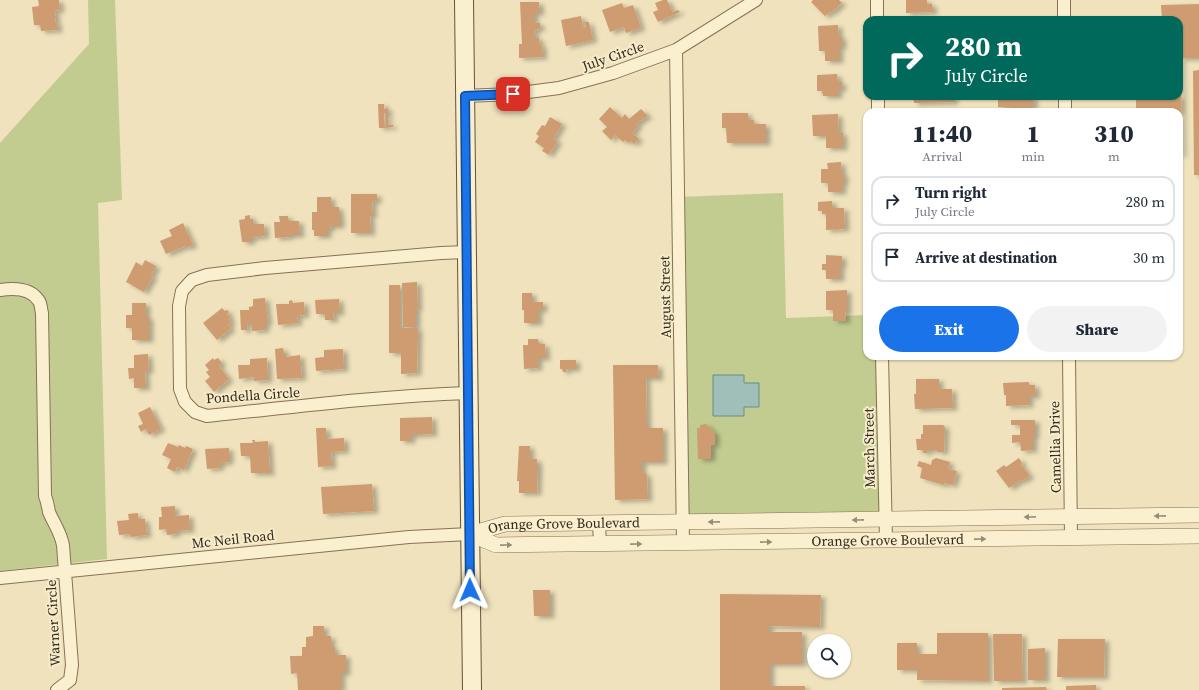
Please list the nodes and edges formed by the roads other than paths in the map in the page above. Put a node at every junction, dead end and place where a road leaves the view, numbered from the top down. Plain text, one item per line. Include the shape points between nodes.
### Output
1 (464, 0) edge
2 (756, 0) edge
3 (877, 0) edge
4 (1064, 0) edge
5 (877, 16) edge
6 (1064, 16) edge
7 (676, 50) junction
8 (465, 96) junction
9 (467, 252) junction
10 (0, 290) edge
11 (882, 360) edge
12 (1069, 360) edge
13 (468, 393) junction
14 (1199, 515) edge
15 (1071, 517) junction
16 (885, 519) junction
17 (683, 522) junction
18 (599, 523) junction
19 (470, 534) junction
20 (1199, 536) edge
21 (1071, 538) junction
22 (886, 540) junction
23 (683, 543) junction
24 (600, 544) junction
25 (65, 571) junction
26 (0, 578) edge
27 (57, 690) edge
28 (472, 690) edge

1 - 8 main road
2 - 7 street, July Circle
3 - 5 street
4 - 6 street
7 - 8 street, July Circle via 613,73 558,88
7 - 17 street, August Street
8 - 9 main road
9 - 13 main road
9 - 13 street, Pondella Circle via 207,275 192,280 182,291 178,333 180,389 185,402 195,412 207,416
10 - 25 street, Warner Circle via 20,289 30,292 39,301 42,313 46,496 49,511 63,544
11 - 16 street, March Street
12 - 15 street, Camellia Drive
13 - 19 main road
14 -> 15 street, Orange Grove Boulevard
15 -> 16 street, Orange Grove Boulevard
15 - 21 street, Camellia Drive
16 -> 17 street, Orange Grove Boulevard
16 - 22 street, March Street
17 - 18 street, Orange Grove Boulevard
17 - 23 street, August Street
18 - 19 street, Orange Grove Boulevard via 506,524
18 - 24 street
19 -> 24 street, Orange Grove Boulevard via 496,546
19 - 25 street, Mc Neil Road via 410,537
19 - 28 main road
20 - 21 street, Orange Grove Boulevard
22 -> 21 street, Orange Grove Boulevard
23 -> 22 street, Orange Grove Boulevard
24 -> 23 street, Orange Grove Boulevard
25 - 26 street, Mc Neil Road
25 - 27 street, Warner Circle via 72,665 70,680

